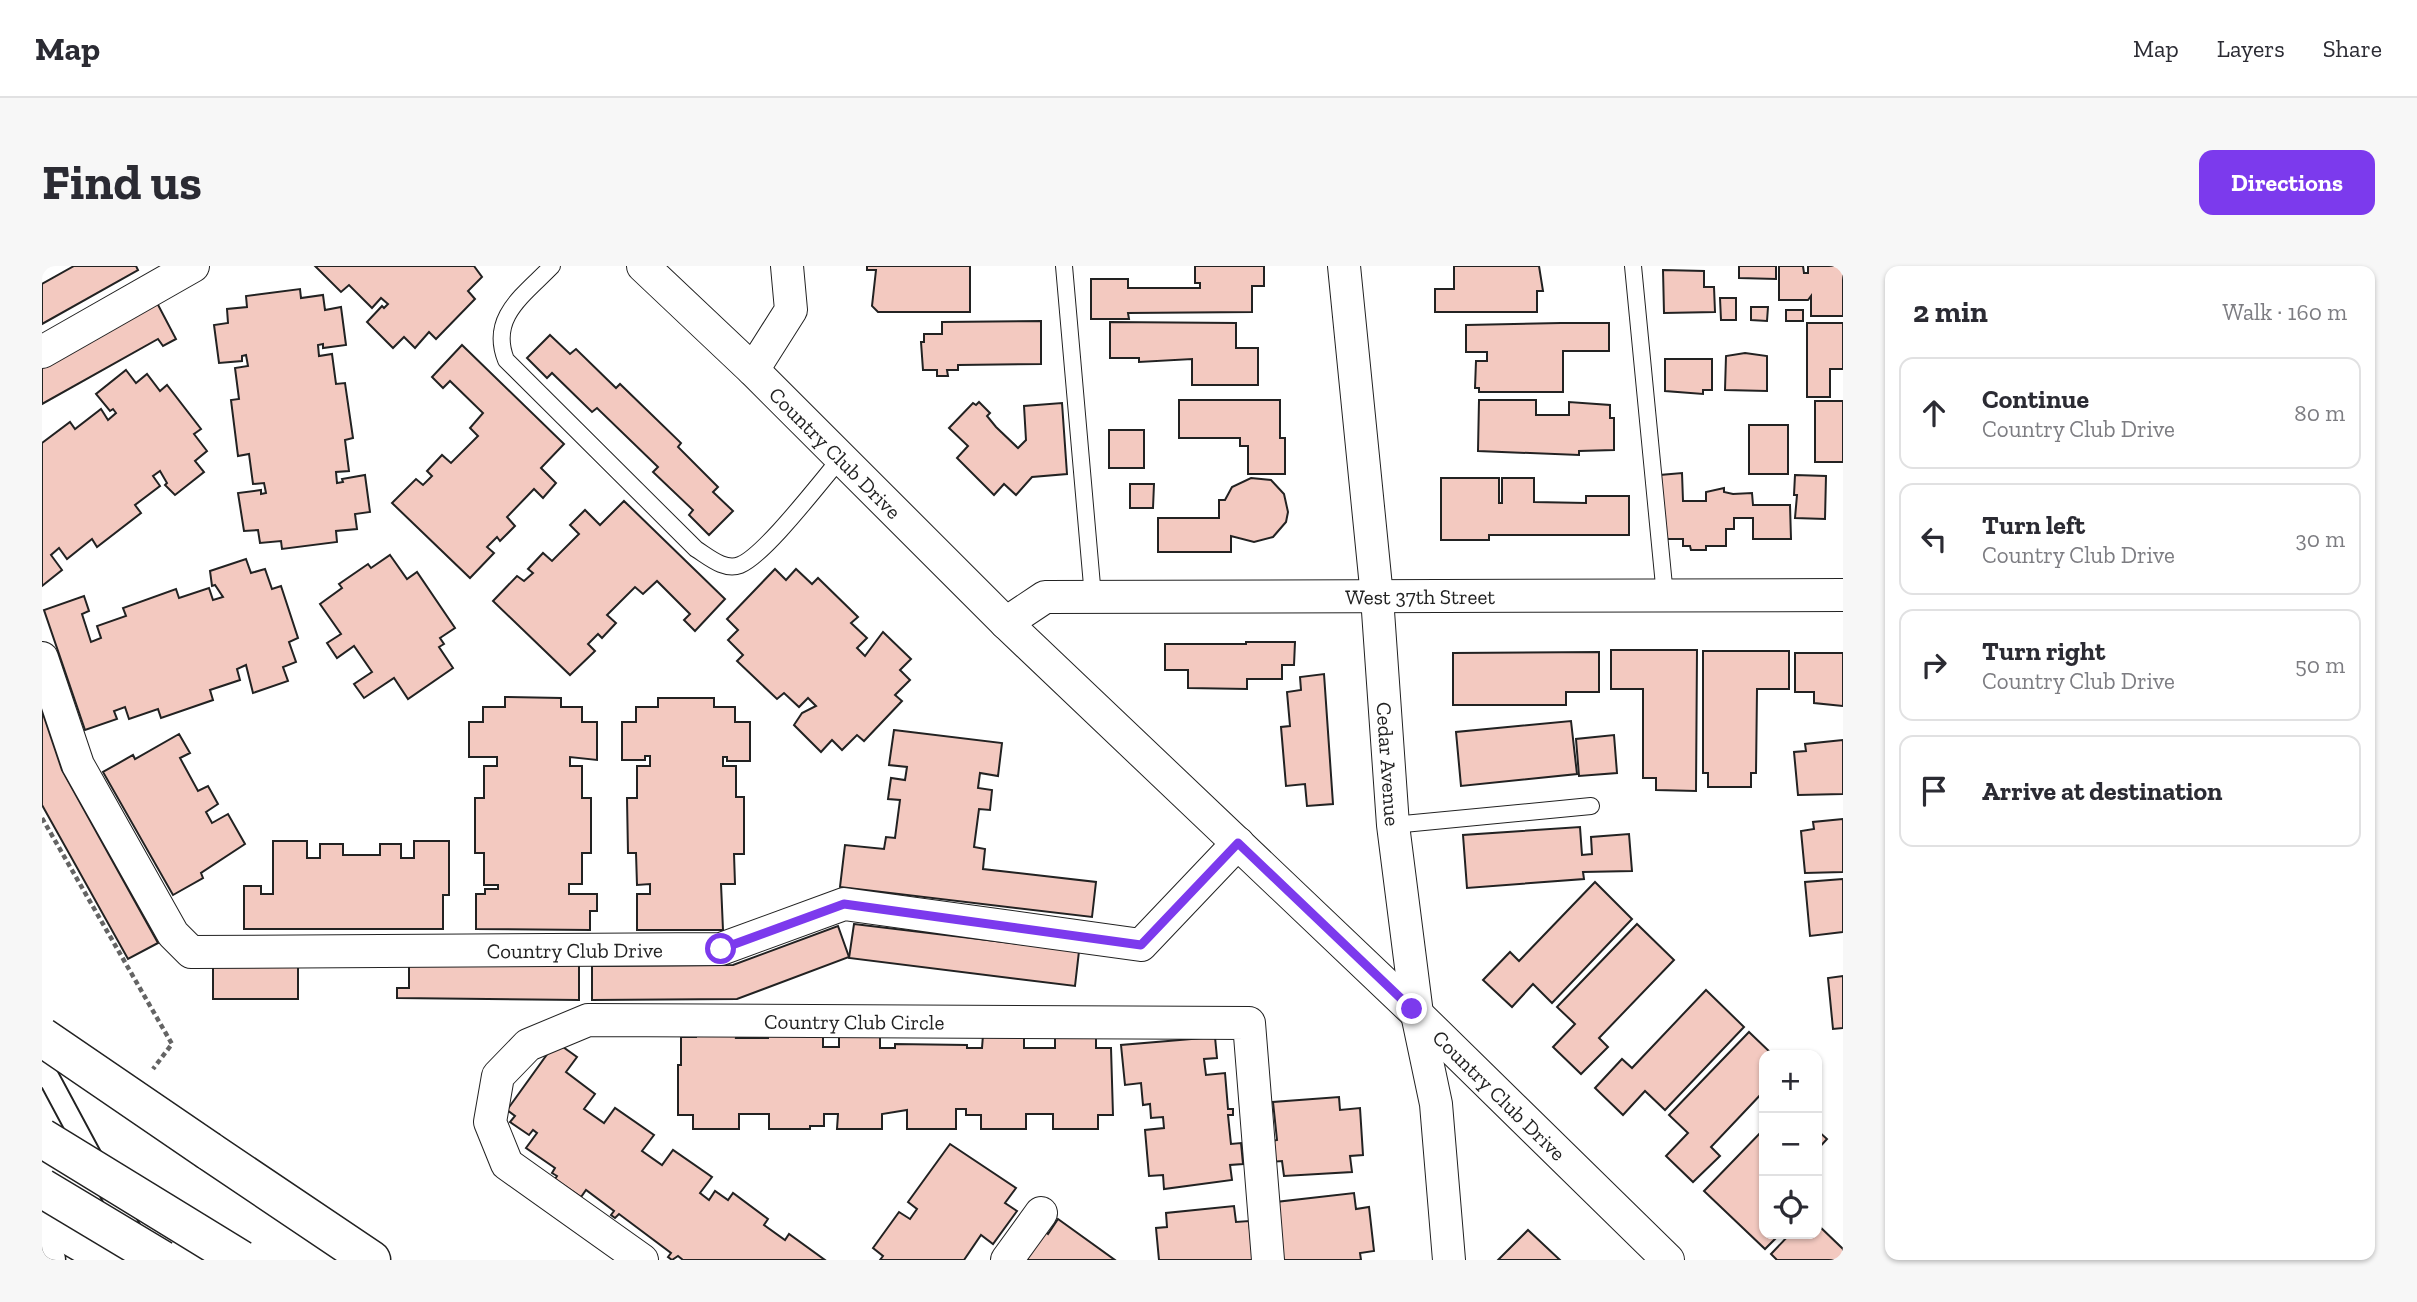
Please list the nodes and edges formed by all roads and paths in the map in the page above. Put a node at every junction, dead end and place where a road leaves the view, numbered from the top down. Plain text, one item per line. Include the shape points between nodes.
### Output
1 (193, 266) edge
2 (551, 266) edge
3 (643, 266) edge
4 (787, 266) edge
5 (1064, 266) edge
6 (1344, 266) edge
7 (1633, 266) edge
8 (42, 352) edge
9 (753, 370) junction
10 (841, 458) junction
11 (1665, 596) junction
12 (1843, 596) edge
13 (1093, 597) junction
14 (1377, 597) junction
15 (1006, 623) junction
16 (42, 658) edge
17 (1591, 806) dead end
18 (42, 818) edge
19 (1393, 825) junction
20 (1238, 843) junction
21 (1418, 1014) junction
22 (42, 1037) edge
23 (159, 1081) dead end
24 (42, 1138) edge
25 (42, 1188) edge
26 (1041, 1213) dead end
27 (42, 1219) edge
28 (112, 1260) edge
29 (162, 1260) edge
30 (241, 1260) edge
31 (371, 1260) edge
32 (642, 1260) edge
33 (1007, 1260) edge
34 (1268, 1260) edge
35 (1449, 1260) edge
36 (1668, 1260) edge

1 - 8 street
2 - 10 lane via 502,323 499,342 506,360 705,555 722,565 740,565 768,542
3 - 9 street, Country Club Drive
4 - 9 street via 791,310
5 - 13 lane
6 - 14 street, Cedar Avenue
7 - 11 lane
9 - 10 street, Country Club Drive
10 - 15 street, Country Club Drive
11 - 12 street, West 37th Street
11 - 14 street, West 37th Street
13 - 14 street, West 37th Street
13 - 15 street, West 37th Street via 1045,597
14 - 19 street, Cedar Avenue
15 - 20 street, Country Club Drive
16 - 20 street, Country Club Drive via 78,765 173,934 191,952 721,949 844,904 1141,945
17 - 19 lane
18 - 23 path via 172,1044 153,1069
19 - 21 street, Cedar Avenue
20 - 21 street, Country Club Drive
21 - 35 street, Cedar Avenue via 1436,1104
21 - 36 street, Country Club Drive
22 - 31 highway, bridge
24 - 30 highway, bridge
25 - 29 highway, bridge
26 - 33 street
27 - 28 highway
32 - 34 street, Country Club Circle via 507,1164 490,1122 498,1076 528,1045 587,1020 1249,1023

